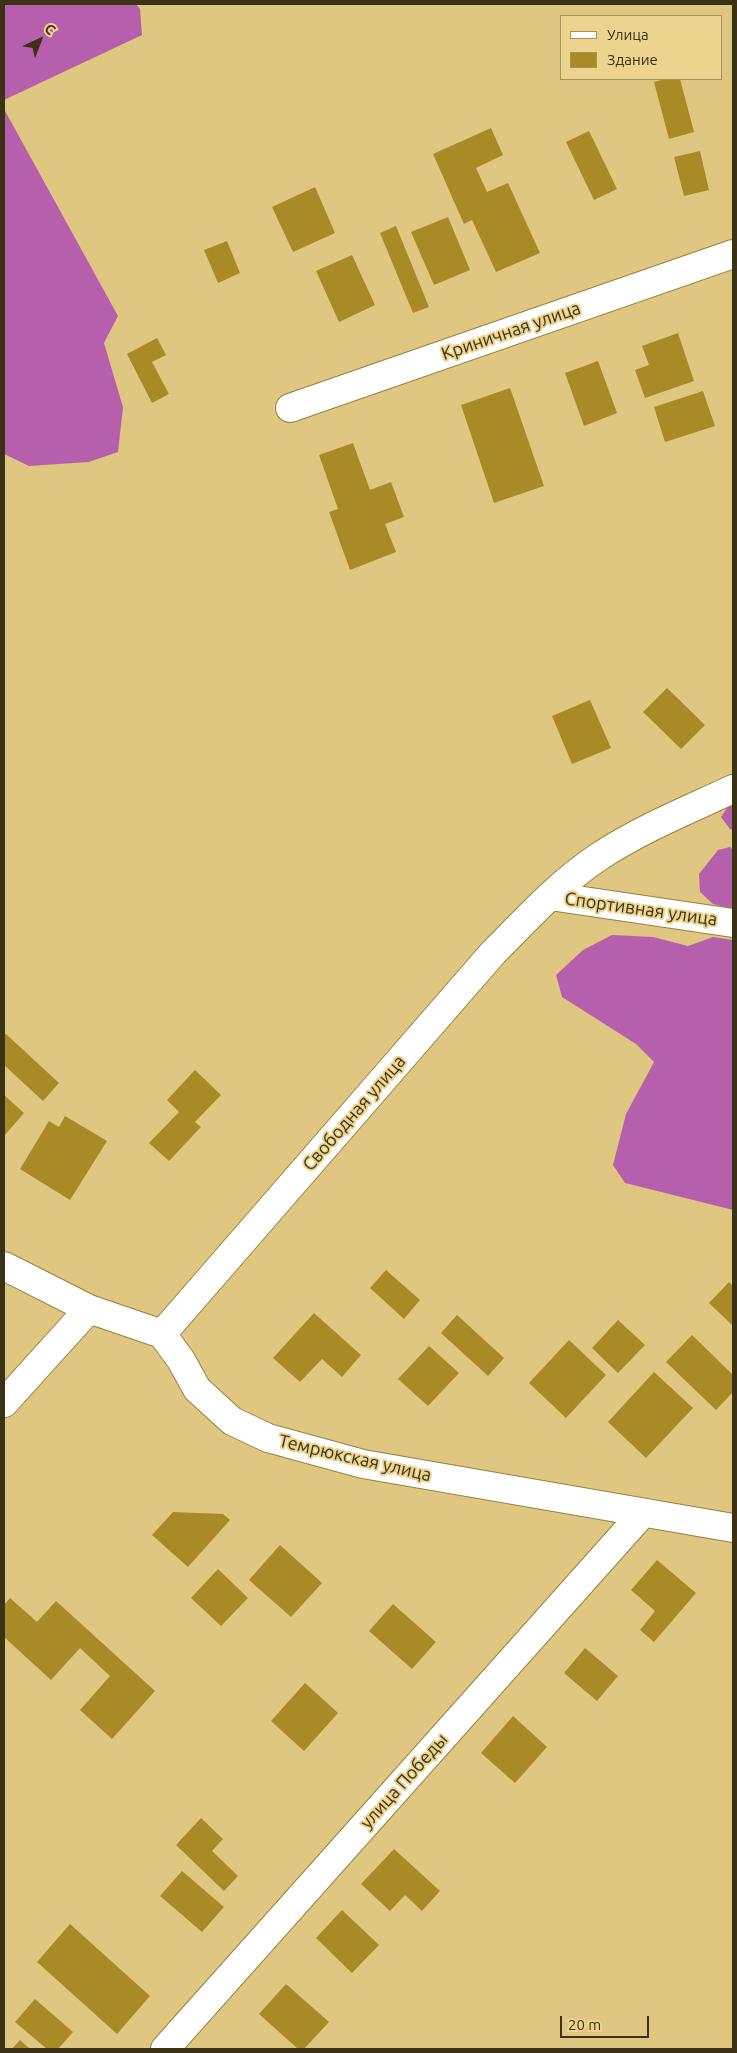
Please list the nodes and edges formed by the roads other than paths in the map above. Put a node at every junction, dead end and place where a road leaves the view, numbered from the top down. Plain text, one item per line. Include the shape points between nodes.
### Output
1 (733, 254) edge
2 (290, 408) dead end
3 (733, 789) edge
4 (550, 896) junction
5 (733, 923) edge
6 (4, 1266) edge
7 (89, 1309) junction
8 (162, 1334) junction
9 (4, 1403) edge
10 (642, 1514) junction
11 (733, 1528) edge
12 (165, 2049) edge

1 - 2 street, Криничная улица
3 - 4 street, Свободная улица via 615,847
4 - 5 street, Спортивная улица
4 - 8 street, Свободная улица via 492,954
6 - 7 street
7 - 8 street
7 - 9 street
8 - 10 street, Темрюкская улица via 197,1389 232,1421 268,1438 363,1464
10 - 11 street, Темрюкская улица
10 - 12 street, улица Победы

